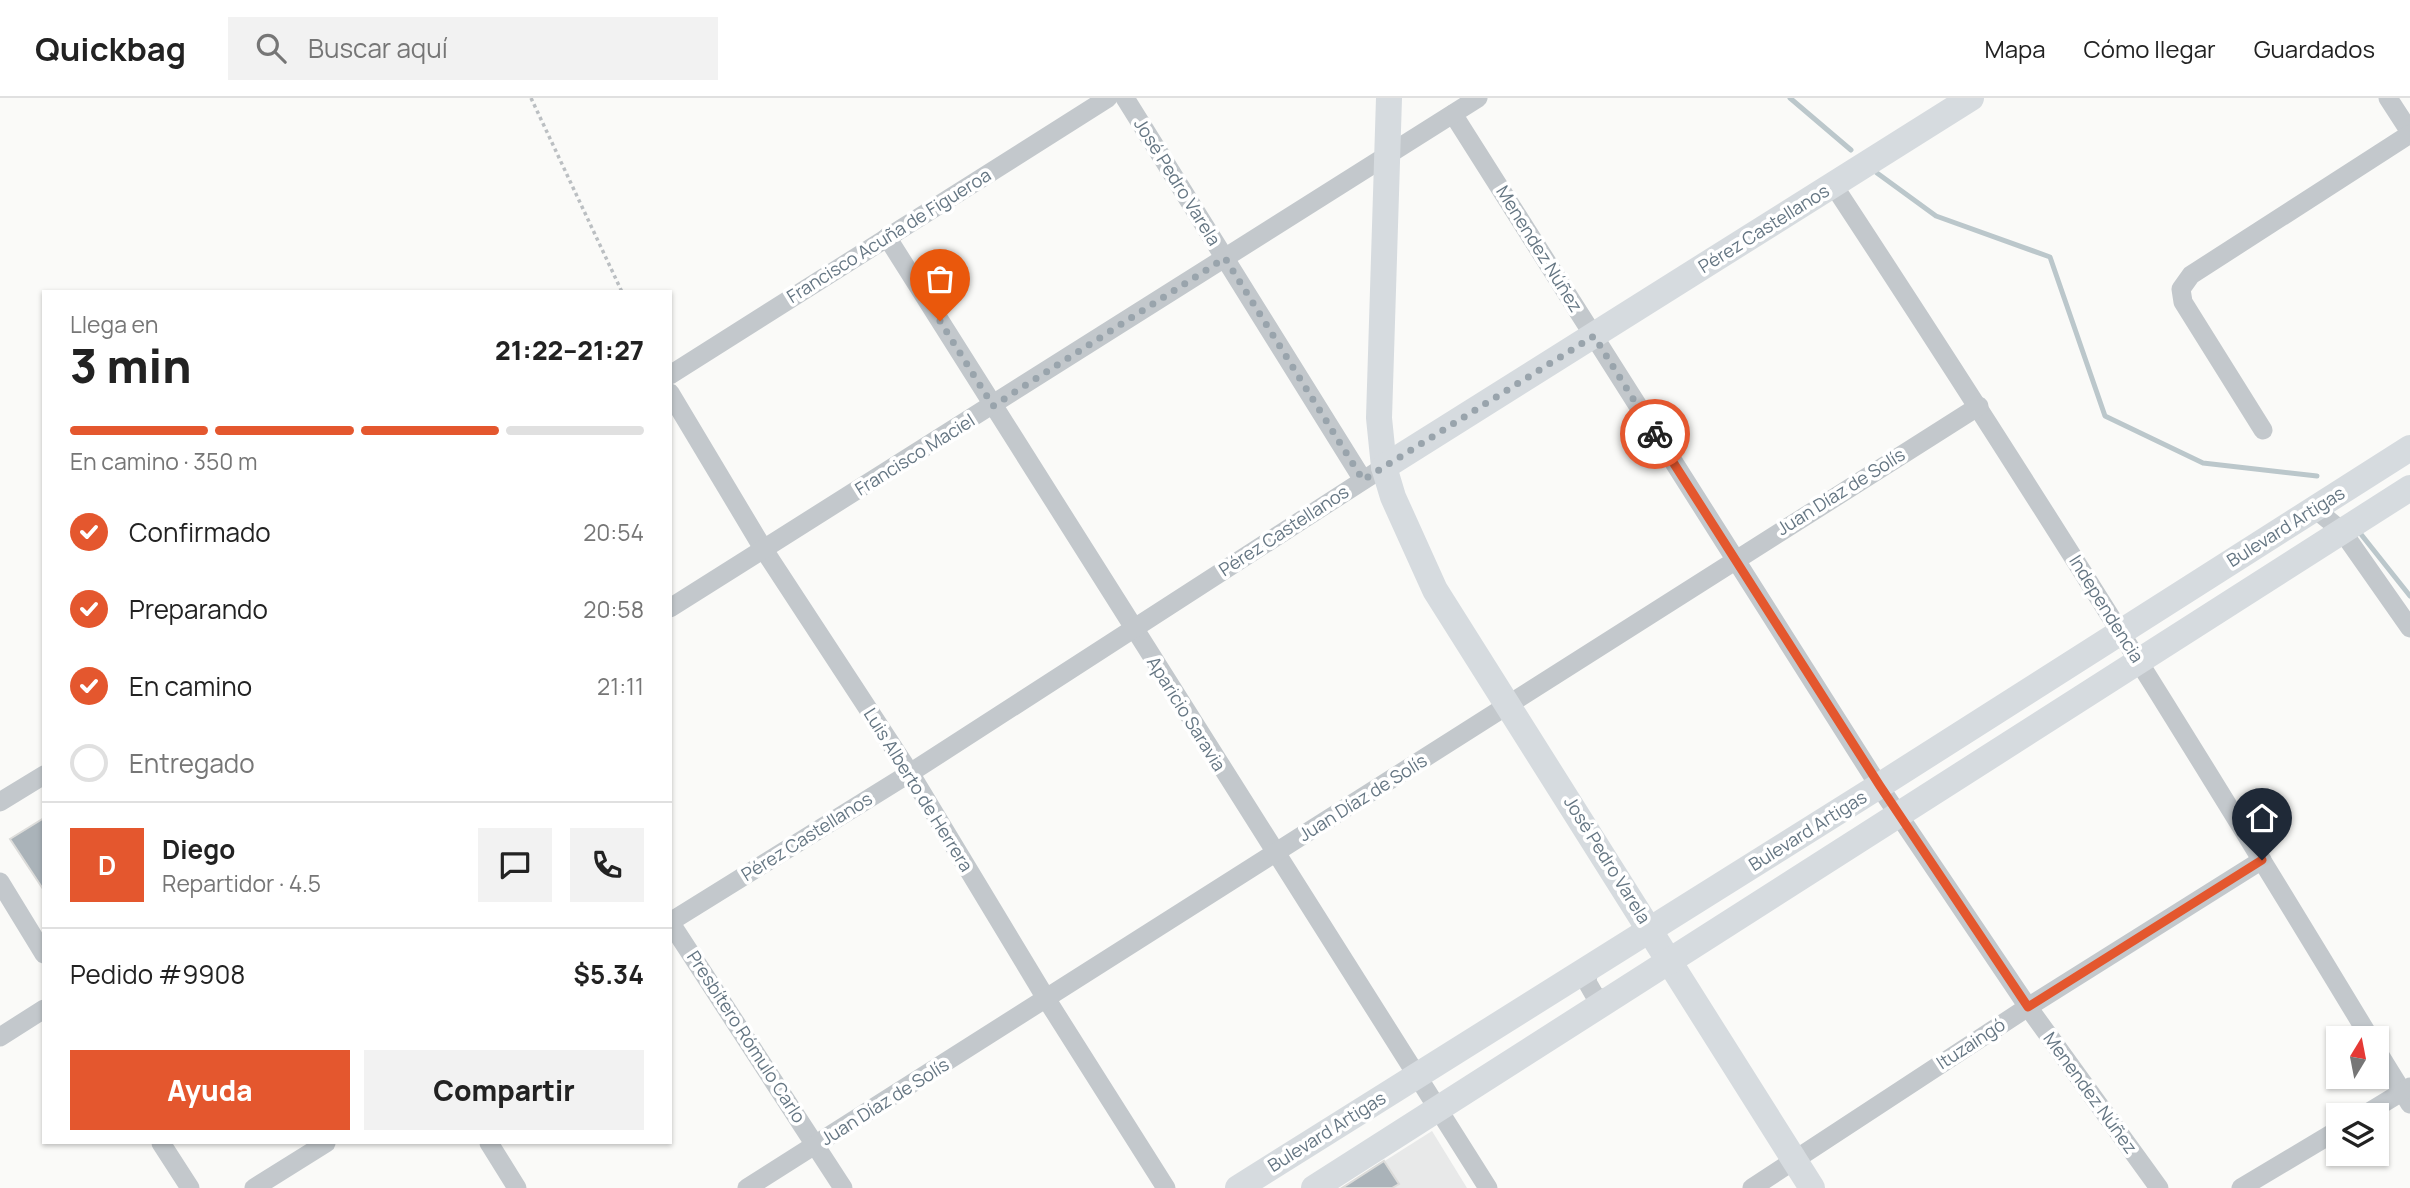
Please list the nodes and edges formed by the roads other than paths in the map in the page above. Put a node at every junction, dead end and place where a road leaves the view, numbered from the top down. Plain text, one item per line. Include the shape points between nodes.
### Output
1 (1108, 98) edge
2 (1125, 98) edge
3 (1389, 98) edge
4 (1478, 98) edge
5 (1971, 98) edge
6 (2388, 98) edge
7 (1454, 114) junction
8 (2410, 133) edge
9 (1389, 153) junction
10 (1834, 186) junction
11 (887, 237) junction
12 (1225, 258) junction
13 (1594, 336) junction
14 (672, 374) edge
15 (672, 396) edge
16 (993, 406) junction
17 (1979, 406) junction
18 (2263, 430) dead end
19 (2410, 448) edge
20 (1374, 473) junction
21 (2410, 488) edge
22 (2315, 509) junction
23 (2342, 531) junction
24 (764, 550) junction
25 (1734, 559) junction
26 (672, 607) edge
27 (2410, 628) edge
28 (1133, 629) junction
29 (2120, 631) junction
30 (2140, 661) junction
31 (1508, 705) junction
32 (910, 773) junction
33 (42, 776) edge
34 (1880, 786) junction
35 (0, 802) edge
36 (1899, 813) junction
37 (1275, 854) junction
38 (2262, 860) junction
39 (0, 882) edge
40 (1720, 887) junction
41 (1739, 918) junction
42 (672, 921) edge
43 (672, 925) edge
44 (1651, 929) junction
45 (42, 951) edge
46 (1671, 961) junction
47 (1589, 968) junction
48 (1046, 1000) junction
49 (1607, 1000) junction
50 (2028, 1007) junction
51 (42, 1010) edge
52 (2363, 1026) edge
53 (0, 1037) edge
54 (2389, 1068) edge
55 (1417, 1075) junction
56 (2407, 1094) edge
57 (2389, 1103) edge
58 (1439, 1109) junction
59 (2326, 1137) edge
60 (162, 1144) edge
61 (324, 1144) edge
62 (490, 1144) edge
63 (817, 1145) junction
64 (1794, 1161) junction
65 (190, 1188) edge
66 (254, 1188) edge
67 (517, 1188) edge
68 (747, 1188) edge
69 (844, 1188) edge
70 (1166, 1188) edge
71 (1238, 1188) edge
72 (1314, 1188) edge
73 (1488, 1188) edge
74 (1752, 1188) edge
75 (1812, 1188) edge
76 (2159, 1188) edge
77 (2241, 1188) edge

1 - 11 street, Francisco Acuña de Figueroa
2 - 12 street, José Pedro Varela
3 - 9 street, José Pedro Varela
4 - 7 street, Francisco Maciel
5 - 10 street, Pérez Castellanos
6 - 8 street
7 - 9 street, Francisco Maciel
7 - 13 street, Menendez Núñez
8 - 18 street via 2192,275 2181,289 2183,302
9 - 12 street, Francisco Maciel
9 - 20 street, José Pedro Varela
10 - 13 street, Pérez Castellanos
10 - 17 street, Independencia
11 - 14 street, Francisco Acuña de Figueroa
11 - 16 street, Aparicio Saravia
12 - 16 street, Francisco Maciel
12 - 20 street, José Pedro Varela
13 - 20 street, Pérez Castellanos
13 - 25 street, Menendez Núñez
15 - 24 street, Luis Alberto de Herrera
16 - 24 street, Francisco Maciel
16 - 28 street, Aparicio Saravia
17 - 25 street, Juan Díaz de Solís
17 - 29 street, Independencia
19 - 22 street, Bulevard Artigas
20 - 28 street, Pérez Castellanos
20 - 31 street, José Pedro Varela via 1435,590
21 - 23 street, Bulevard Artigas
22 - 23 street
22 - 29 street, Bulevard Artigas
23 - 27 street
23 - 30 street, Bulevard Artigas
24 - 26 street, Francisco Maciel
24 - 32 street, Luis Alberto de Herrera
25 - 31 street, Juan Díaz de Solís
25 - 34 street, Menendez Núñez
28 - 32 street, Pérez Castellanos
28 - 37 street, Aparicio Saravia
29 - 30 street, Independencia
29 - 34 street, Bulevard Artigas
30 - 36 street, Bulevard Artigas
30 - 38 street, Independencia
31 - 37 street, Juan Díaz de Solís
31 - 44 street, José Pedro Varela
32 - 42 street, Pérez Castellanos
32 - 48 street, Luis Alberto de Herrera
33 - 35 street
34 - 36 street, Menendez Núñez
34 - 40 street, Bulevard Artigas
36 - 41 street, Bulevard Artigas
36 - 50 street, Menendez Núñez
37 - 48 street, Juan Díaz de Solís
37 - 55 street, Aparicio Saravia
38 - 50 street, Ituzaingó
38 - 52 street, Independencia
39 - 45 street
40 - 41 street via 1733,892 1740,904
40 - 44 street, Bulevard Artigas
41 - 46 street, Bulevard Artigas
43 - 63 street, Presbítero Rómulo Carlo
44 - 46 street, José Pedro Varela
44 - 47 street, Bulevard Artigas
46 - 49 street, Bulevard Artigas
46 - 64 street, José Pedro Varela
47 - 49 street via 1587,982 1595,996
47 - 55 street, Bulevard Artigas
48 - 63 street, Juan Díaz de Solís
48 - 70 street, Luis Alberto de Herrera
49 - 58 street, Bulevard Artigas
50 - 64 street, Ituzaingó
50 - 76 street, Menendez Núñez
51 - 53 street
54 - 56 street
55 - 58 street, Aparicio Saravia
55 - 71 street, Bulevard Artigas
56 - 57 street
58 - 72 street, Bulevard Artigas
58 - 73 street, Aparicio Saravia
59 - 77 street
60 - 65 street
61 - 66 street
62 - 67 street
63 - 68 street, Juan Díaz de Solís
63 - 69 street, Presbítero Rómulo Carlo
64 - 74 street, Ituzaingó
64 - 75 street, José Pedro Varela

